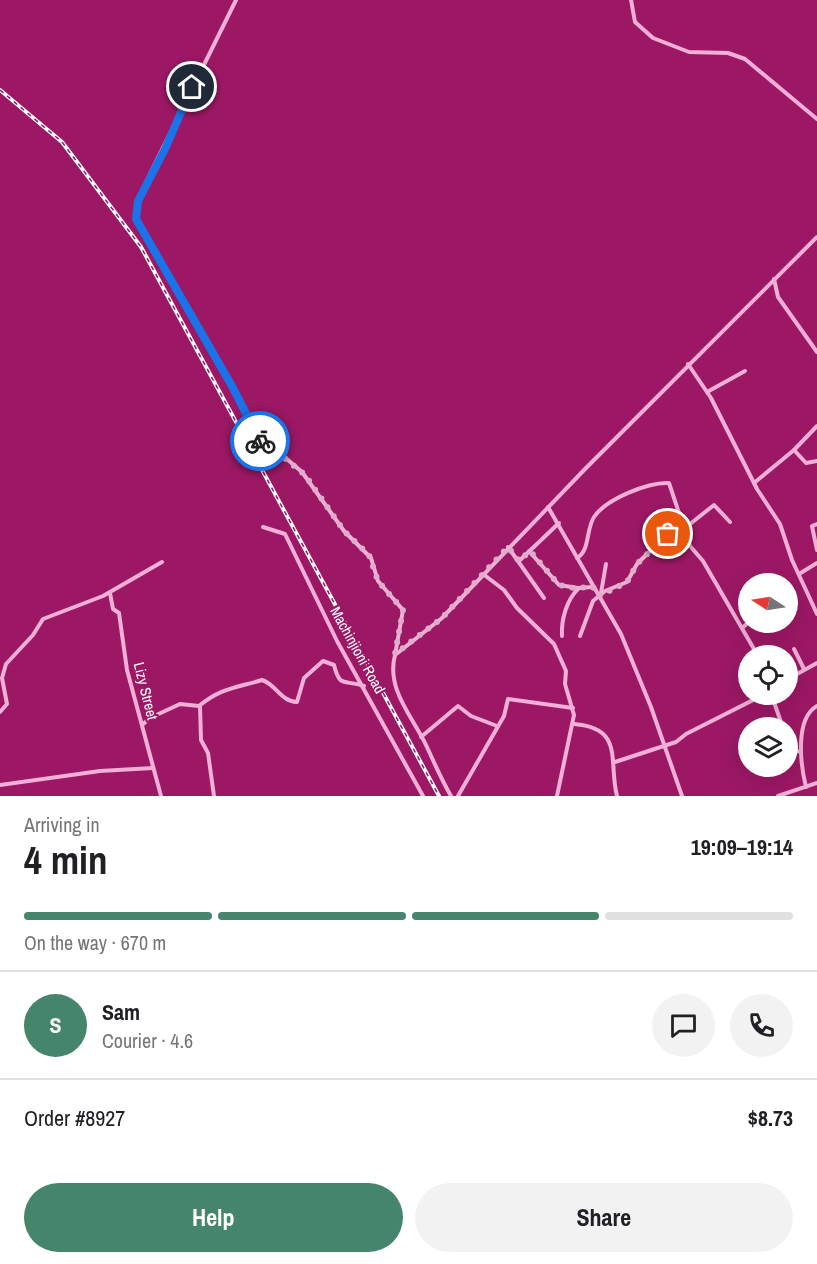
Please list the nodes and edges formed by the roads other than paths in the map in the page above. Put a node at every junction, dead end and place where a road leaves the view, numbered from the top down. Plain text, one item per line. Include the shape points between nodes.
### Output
1 (236, 0) edge
2 (631, 0) edge
3 (817, 119) edge
4 (817, 237) edge
5 (774, 279) junction
6 (815, 346) edge
7 (817, 352) edge
8 (688, 364) junction
9 (745, 371) dead end
10 (707, 392) junction
11 (817, 426) edge
12 (794, 450) junction
13 (817, 461) edge
14 (754, 483) junction
15 (548, 507) junction
16 (730, 522) dead end
17 (559, 523) junction
18 (817, 524) edge
19 (263, 527) dead end
20 (682, 527) junction
21 (508, 547) junction
22 (817, 550) edge
23 (530, 551) junction
24 (577, 558) junction
25 (519, 561) junction
26 (162, 562) dead end
27 (817, 563) edge
28 (606, 564) dead end
29 (483, 574) junction
30 (799, 574) junction
31 (593, 587) junction
32 (579, 588) junction
33 (110, 593) junction
34 (600, 595) junction
35 (544, 598) dead end
36 (817, 614) edge
37 (738, 621) edge
38 (562, 636) dead end
39 (580, 636) dead end
40 (395, 654) junction
41 (798, 657) edge
42 (817, 663) edge
43 (804, 669) junction
44 (798, 673) edge
45 (364, 686) junction
46 (743, 705) edge
47 (200, 706) junction
48 (817, 706) edge
49 (573, 708) junction
50 (0, 712) edge
51 (574, 724) junction
52 (142, 725) junction
53 (497, 726) junction
54 (421, 737) junction
55 (665, 745) junction
56 (800, 752) joint
57 (615, 762) junction
58 (153, 768) junction
59 (817, 783) edge
60 (0, 785) edge
61 (806, 787) junction
62 (793, 792) junction
63 (161, 796) edge
64 (214, 796) edge
65 (423, 796) edge
66 (451, 796) edge
67 (458, 796) edge
68 (557, 796) edge
69 (617, 796) edge
70 (682, 796) edge
71 (778, 796) edge
72 (799, 796) edge

1 - 40 street via 150,174 136,207 136,219 266,450 286,459 305,475 344,531 369,555 378,581 402,608 404,615
2 - 3 street via 635,22 653,38 689,52 745,58
4 - 5 street
5 - 6 street via 778,297
5 - 8 street
6 - 7 street
8 - 10 street
8 - 15 street
9 - 10 street
10 - 14 street
11 - 12 street
12 - 13 street via 806,463
12 - 14 street
14 - 30 street via 782,527
15 - 17 street
15 - 21 street
16 - 20 street via 715,505
17 - 23 street
17 - 24 street
18 - 22 street via 811,530
19 - 45 street, Machinjioni Road via 285,534 337,641
20 - 24 street via 669,483 630,491 596,514 582,554
20 - 34 street via 663,538 637,564 627,582
20 - 37 street
21 - 25 street
21 - 29 street
23 - 25 street
23 - 32 street via 559,585
24 - 31 street
25 - 35 street
26 - 33 street
27 - 30 street
28 - 34 street
29 - 40 street via 442,618
29 - 49 street via 504,590 556,648 568,676 566,684
30 - 36 street
31 - 32 street
31 - 34 street
32 - 38 street via 565,613
33 - 50 street via 43,619 6,664 2,678 7,706
33 - 52 street, Lizy Street via 113,609 119,613 127,670
34 - 39 street via 589,609
34 - 55 street via 621,634
40 - 54 street via 393,679
41 - 43 street
42 - 43 street
43 - 44 street
45 - 47 street via 343,683 333,664 323,660 304,678 297,702 286,700 262,680 231,687
45 - 65 street, Machinjioni Road
46 - 55 street
47 - 52 street via 180,704 150,717
47 - 64 street via 201,740 208,753
48 - 56 street via 808,714
49 - 51 street
49 - 53 street via 508,698
51 - 57 street via 590,726 603,735 610,742
51 - 68 street
52 - 58 street, Lizy Street
53 - 54 street via 458,706
53 - 67 street
54 - 66 street
55 - 57 street
55 - 70 street
56 - 61 street
57 - 69 street
58 - 60 street
58 - 63 street, Lizy Street
59 - 61 street
61 - 62 street
62 - 71 street
62 - 72 street

